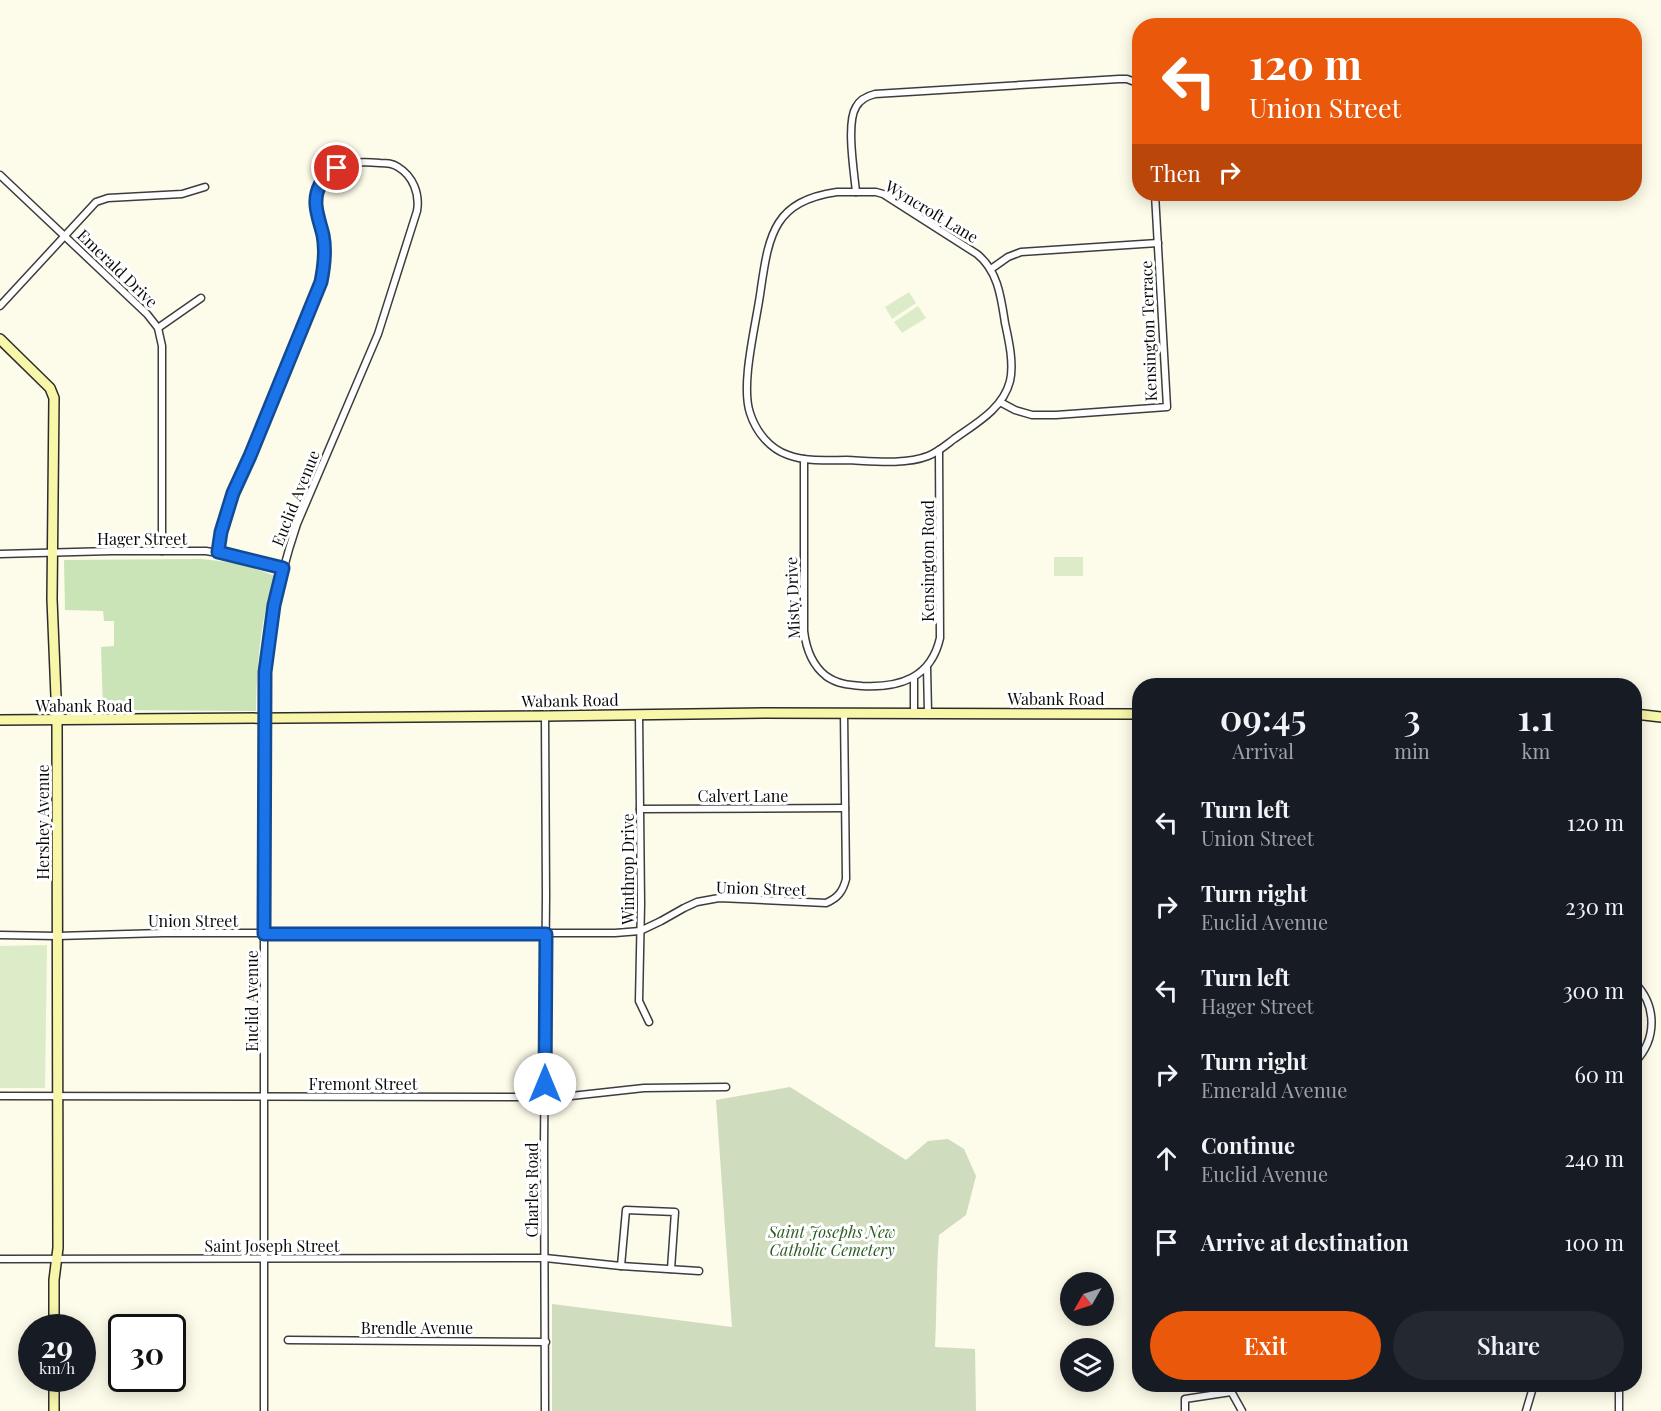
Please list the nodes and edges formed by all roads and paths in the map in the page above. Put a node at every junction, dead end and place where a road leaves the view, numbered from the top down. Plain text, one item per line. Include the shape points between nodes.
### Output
1 (1132, 81) edge
2 (0, 175) edge
3 (205, 187) dead end
4 (856, 192) junction
5 (1155, 201) edge
6 (65, 236) junction
7 (1158, 243) junction
8 (991, 269) junction
9 (201, 298) dead end
10 (0, 306) edge
11 (158, 328) junction
12 (0, 339) edge
13 (1000, 402) junction
14 (939, 450) junction
15 (804, 459) junction
16 (162, 550) junction
17 (52, 552) junction
18 (218, 552) junction
19 (0, 554) edge
20 (283, 568) junction
21 (927, 667) junction
22 (914, 678) junction
23 (844, 712) junction
24 (914, 713) junction
25 (928, 713) junction
26 (639, 714) junction
27 (1132, 714) edge
28 (1642, 715) edge
29 (545, 717) junction
30 (1661, 717) edge
31 (264, 718) junction
32 (0, 720) edge
33 (57, 721) junction
34 (845, 808) junction
35 (640, 810) junction
36 (640, 931) junction
37 (264, 934) junction
38 (546, 934) junction
39 (0, 935) edge
40 (57, 936) junction
41 (1642, 992) edge
42 (648, 1022) dead end
43 (1642, 1054) edge
44 (726, 1087) dead end
45 (0, 1096) edge
46 (58, 1096) junction
47 (265, 1096) junction
48 (545, 1097) junction
49 (545, 1257) junction
50 (0, 1259) edge
51 (56, 1259) junction
52 (265, 1259) junction
53 (621, 1266) junction
54 (672, 1269) junction
55 (699, 1271) dead end
56 (54, 1314) edge
57 (288, 1340) dead end
58 (546, 1342) junction
59 (54, 1392) edge
60 (1231, 1392) joint
61 (1532, 1392) edge
62 (1619, 1392) edge
63 (54, 1411) edge
64 (264, 1411) edge
65 (545, 1411) edge
66 (1185, 1411) edge
67 (1242, 1411) edge
68 (1526, 1411) edge
69 (1619, 1411) edge

1 - 4 street via 867,96 855,108 851,122
2 - 6 street, Emerald Drive
3 - 6 street via 182,194 103,199
4 - 8 street, Wyncroft Lane via 883,194 977,254
4 - 15 street, Wyncroft Lane via 820,195 801,202 781,220 768,245 747,401 756,427 769,444 788,456
5 - 7 street, Kensington Terrace
6 - 10 street
6 - 11 street, Emerald Drive via 137,302
7 - 8 street via 1021,252
7 - 13 street, Kensington Terrace via 1167,407 1032,415
8 - 13 street, Wyncroft Lane via 998,286 1010,357 1010,382
9 - 11 street
11 - 16 street, Emerald Drive via 162,346
12 - 17 street, Hershey Avenue via 53,393
13 - 14 street, Wyncroft Lane
14 - 15 street, Wyncroft Lane via 926,457 891,461
14 - 21 street, Kensington Road via 940,638
15 - 22 street, Misty Drive via 804,631 816,666 844,684 894,685
16 - 17 street, Hager Street
16 - 18 street, Hager Street
17 - 19 street, Hager Street
17 - 33 street, Hershey Avenue
18 - 20 street, Hager Street
18 - 20 street, Euclid Avenue via 233,493 320,286 324,270 323,236 315,201 320,184 346,163 391,164 413,183 417,194 410,235 378,334 297,524
20 - 31 street, Euclid Avenue via 269,633
21 - 22 street, Kensington Road
21 - 25 street, Kensington Road
22 - 24 street
23 - 24 street, Wabank Road
23 - 26 street, Wabank Road
23 - 34 street, Union Street
24 - 25 street, Wabank Road
25 - 27 street, Wabank Road
26 - 29 street, Wabank Road
26 - 35 street, Winthrop Drive
28 - 30 street
29 - 31 street, Wabank Road
29 - 38 street, Charles Road
31 - 33 street, Wabank Road
31 - 37 street, Euclid Avenue
32 - 33 street, Wabank Road
33 - 40 street, Hershey Avenue
34 - 35 street, Calvert Lane
34 - 36 street, Union Street via 846,879 843,890 832,900 820,903 711,899
35 - 36 street, Winthrop Drive
36 - 38 street, Union Street
36 - 42 street, Winthrop Drive via 639,1002
37 - 38 street, Union Street
37 - 40 street, Union Street
37 - 47 street, Euclid Avenue
38 - 48 street, Charles Road
39 - 40 street, Union Street
40 - 46 street, Hershey Avenue
41 - 43 street via 1652,1015 1650,1038
44 - 48 street, Fremont Street via 644,1088
45 - 46 street, Fremont Street
46 - 47 street, Fremont Street
46 - 51 street, Hershey Avenue
47 - 48 street, Fremont Street
47 - 52 street, Euclid Avenue
48 - 49 street, Charles Road
49 - 52 street, Saint Joseph Street
49 - 53 street, Saint Joseph Street
49 - 58 street, Charles Road
50 - 51 street, Saint Joseph Street
51 - 52 street, Saint Joseph Street
51 - 56 street, Hershey Avenue
52 - 64 street, Euclid Avenue
53 - 54 street, Saint Joseph Street
53 - 54 street via 626,1210 675,1212
54 - 55 street, Saint Joseph Street
57 - 58 street, Brendle Avenue
58 - 65 street, Charles Road
59 - 63 street
60 - 66 street via 1185,1399
60 - 67 street
61 - 68 street
62 - 69 street

